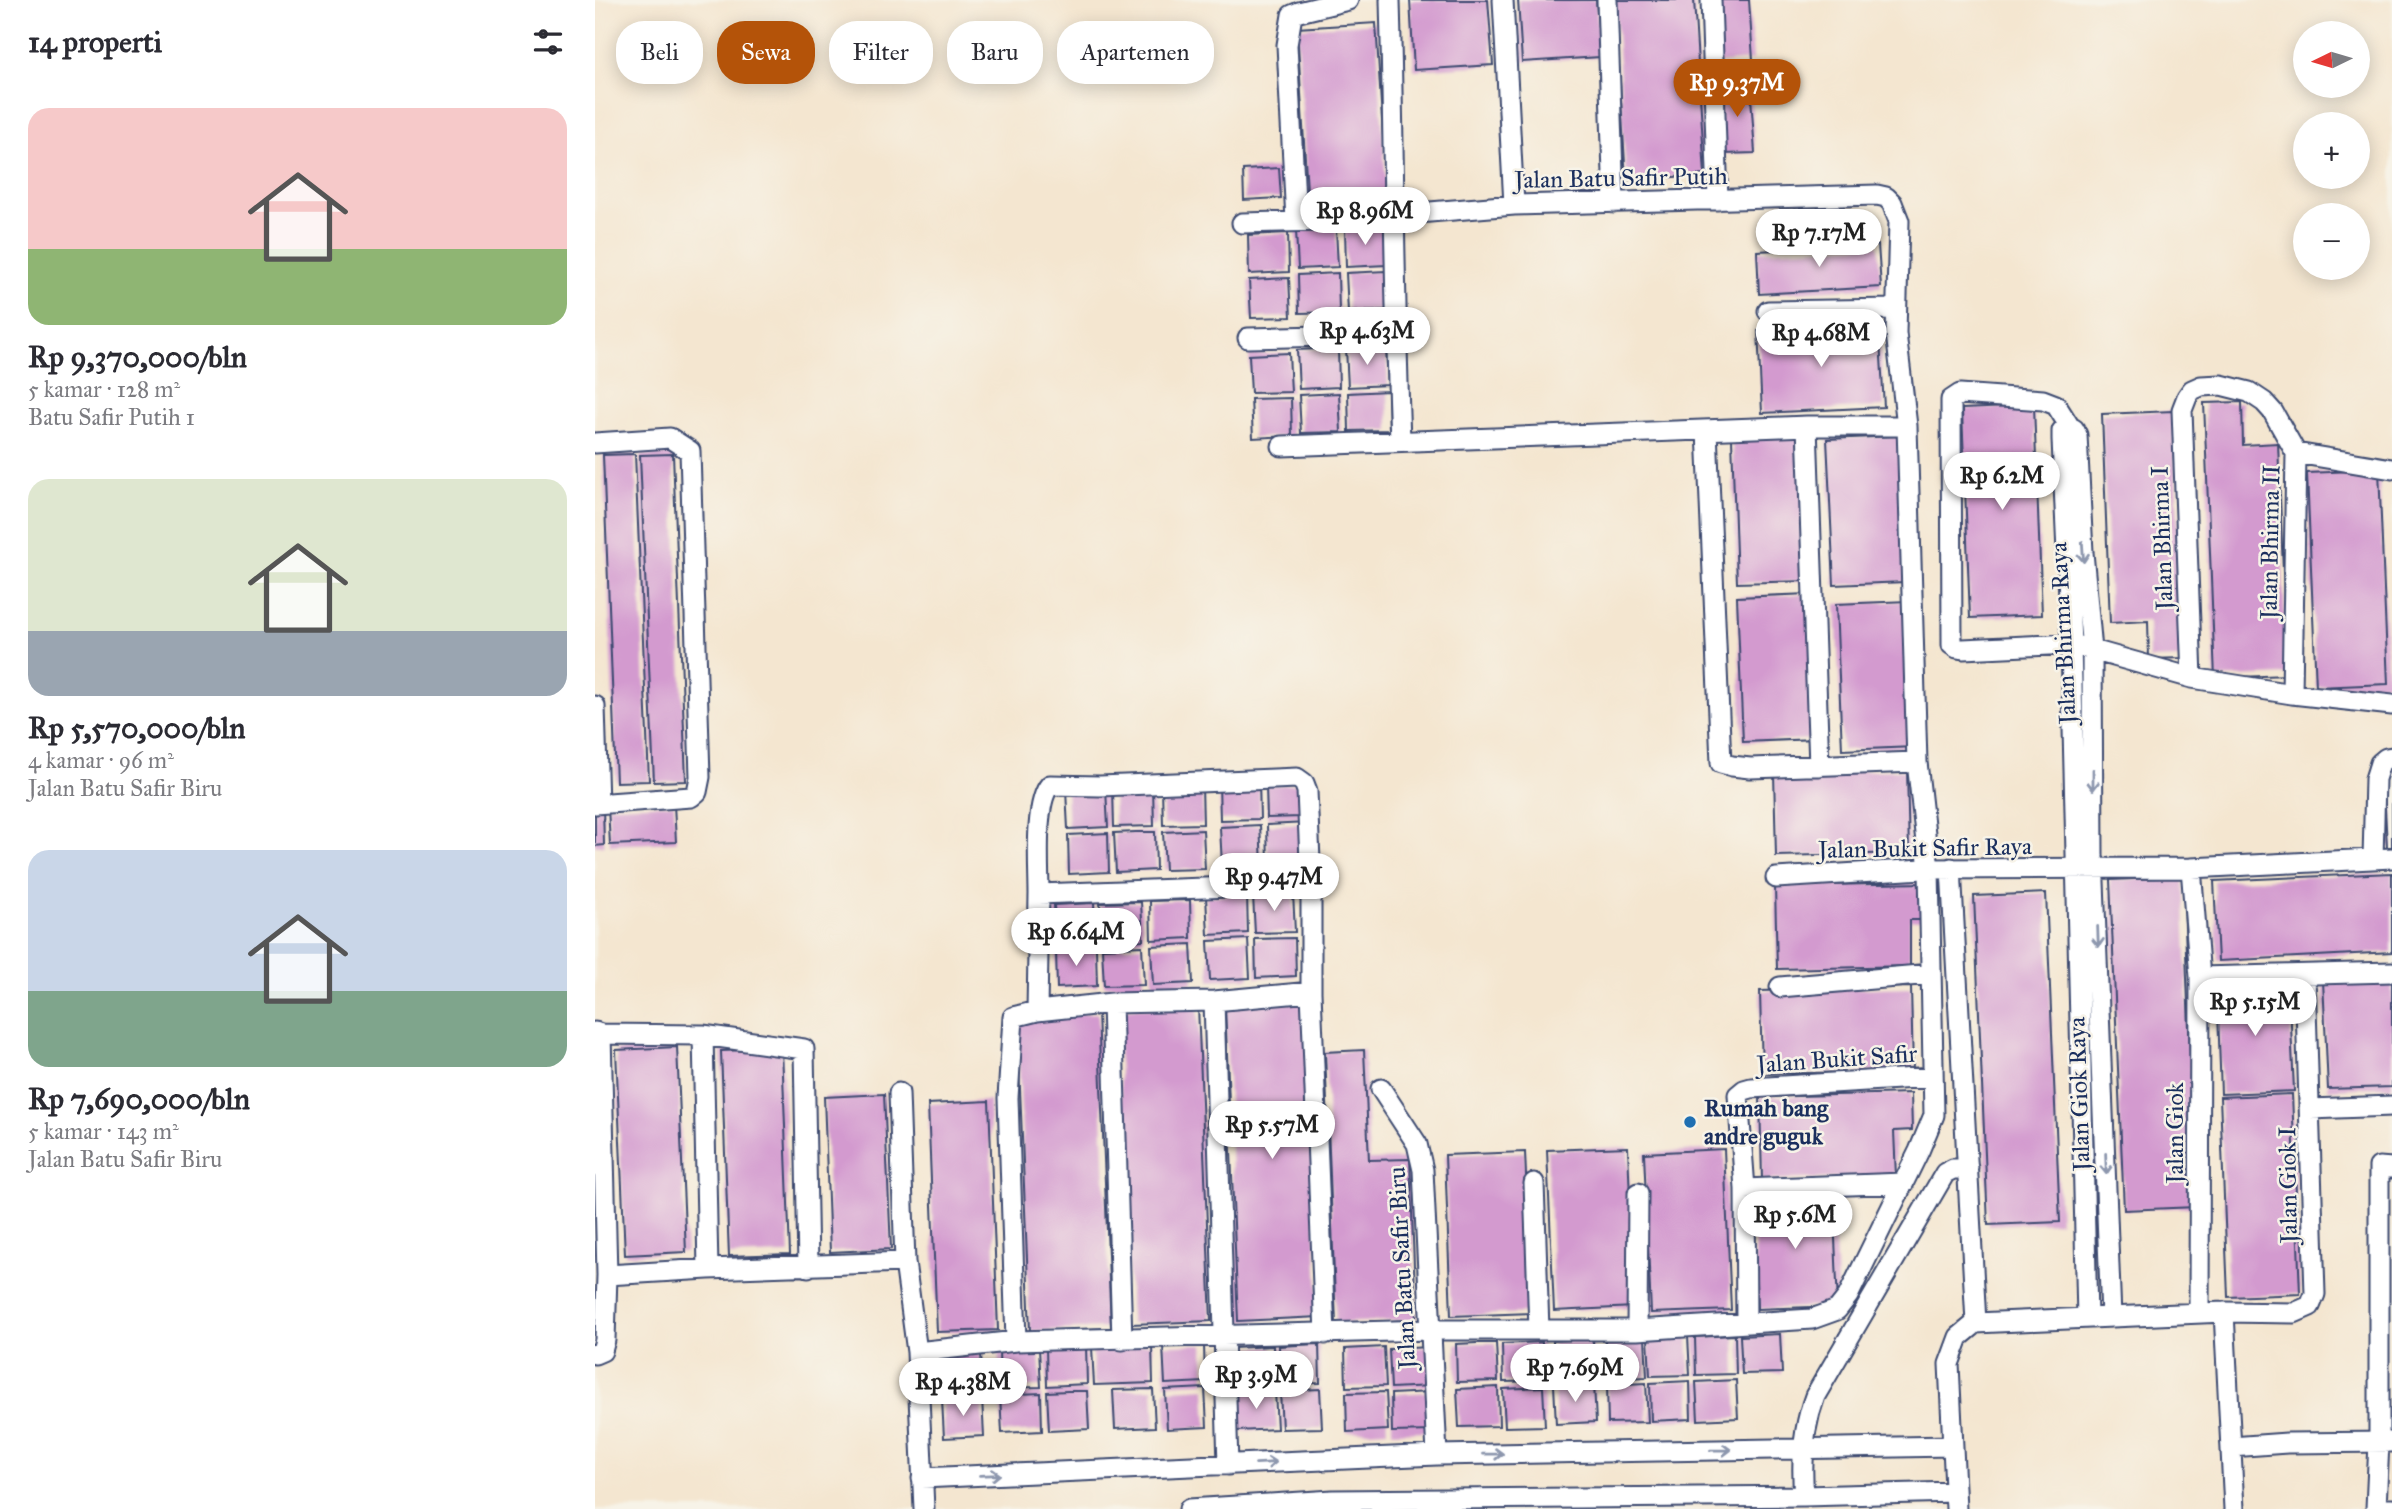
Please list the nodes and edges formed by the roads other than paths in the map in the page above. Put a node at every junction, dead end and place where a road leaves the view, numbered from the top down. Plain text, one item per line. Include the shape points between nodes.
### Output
1 (1348, 0) edge
2 (1390, 0) edge
3 (1503, 0) edge
4 (1607, 0) edge
5 (1711, 0) edge
6 (1717, 200) junction
7 (1614, 203) junction
8 (1514, 205) junction
9 (1395, 215) junction
10 (1296, 221) junction
11 (1242, 223) dead end
12 (1895, 309) junction
13 (1768, 311) dead end
14 (1396, 334) junction
15 (1248, 338) dead end
16 (2187, 397) joint
17 (1807, 426) junction
18 (1907, 426) junction
19 (2070, 427) junction
20 (1707, 430) junction
21 (1400, 440) junction
22 (595, 443) edge
23 (1282, 446) dead end
24 (2296, 453) junction
25 (2392, 470) edge
26 (2071, 644) junction
27 (2092, 650) junction
28 (2192, 678) junction
29 (2292, 694) junction
30 (2392, 705) edge
31 (595, 706) edge
32 (2392, 757) edge
33 (1917, 762) junction
34 (1819, 766) junction
35 (596, 804) edge
36 (2382, 859) edge
37 (2191, 868) junction
38 (1940, 869) junction
39 (2095, 869) junction
40 (2075, 870) junction
41 (1776, 878) dead end
42 (1311, 884) junction
43 (1039, 894) junction
44 (2392, 972) edge
45 (1931, 974) junction
46 (2305, 975) junction
47 (2200, 977) junction
48 (1780, 987) dead end
49 (1311, 992) junction
50 (1214, 1001) junction
51 (1112, 1003) junction
52 (1037, 1011) junction
53 (598, 1033) edge
54 (703, 1035) junction
55 (1933, 1077) junction
56 (1381, 1089) dead end
57 (899, 1093) dead end
58 (2392, 1106) edge
59 (2310, 1109) junction
60 (1968, 1168) junction
61 (2392, 1168) edge
62 (1908, 1177) junction
63 (1534, 1183) dead end
64 (1745, 1189) junction
65 (1931, 1189) junction
66 (1638, 1193) dead end
67 (2108, 1231) junction
68 (2085, 1232) junction
69 (905, 1262) junction
70 (809, 1267) junction
71 (708, 1269) junction
72 (607, 1275) junction
73 (2224, 1312) junction
74 (2199, 1313) junction
75 (2111, 1317) junction
76 (2087, 1318) junction
77 (1747, 1323) junction
78 (1976, 1323) junction
79 (1430, 1330) junction
80 (1539, 1330) junction
81 (1637, 1330) junction
82 (1325, 1334) junction
83 (1223, 1335) junction
84 (1122, 1340) junction
85 (1016, 1341) junction
86 (918, 1352) junction
87 (595, 1354) edge
88 (2386, 1365) edge
89 (2386, 1442) edge
90 (1952, 1446) junction
91 (2231, 1447) junction
92 (1803, 1453) junction
93 (1437, 1455) junction
94 (1228, 1465) junction
95 (922, 1478) junction
96 (1787, 1496) edge
97 (1955, 1501) edge
98 (1236, 1508) edge
99 (924, 1509) edge
100 (1189, 1509) edge
101 (2234, 1509) edge
102 (2392, 1509) edge

1 - 10 street via 1299,12 1290,21 1287,45
2 - 9 street
3 - 8 street
4 - 7 street
5 - 6 street
6 - 7 street, Jalan Batu Safir Putih
6 - 12 street, Jalan Batu Safir Putih via 1886,197 1899,221
7 - 8 street, Jalan Batu Safir Putih
8 - 9 street, Jalan Batu Safir Putih
9 - 10 street, Jalan Batu Safir Putih
9 - 14 street
10 - 11 street, Jalan Batu Safir Putih
12 - 13 street
12 - 18 street
14 - 15 street
14 - 21 street
16 - 24 street, Jalan Bhirma II via 2201,386 2249,392 2273,412
16 - 28 street, Jalan Bhirma I via 2182,410
17 - 18 street
17 - 20 street
17 - 34 street
18 - 33 street
19 - 26 street, Jalan Bhirma Raya via 2062,431 2062,439
19 - 26 street via 2056,405 2043,400 1960,394 1951,400 1952,645 1963,649
19 -> 27 street, Jalan Bhirma Raya via 2077,435
20 - 21 street
20 - 34 street via 1721,763 1750,768
21 - 23 street
22 - 35 street via 670,438 690,451 700,777 695,795 683,799
24 - 25 street
24 - 29 street, Jalan Bhirma II
26 - 27 street
26 - 40 street, Jalan Bhirma Raya
27 - 28 street
27 -> 39 street, Jalan Bhirma Raya
28 - 29 street
29 - 30 street
31 - 35 street
32 - 36 street via 2377,770
33 - 34 street
33 - 38 street
36 - 37 street, Jalan Bukit Safir Raya
37 - 39 street, Jalan Bukit Safir Raya
37 - 47 street, Jalan Giok
38 - 40 street, Jalan Bukit Safir Raya
38 - 41 street, Jalan Bukit Safir Raya
38 - 45 street
38 - 60 street
39 - 40 street, Jalan Bukit Safir Raya
39 -> 67 street, Jalan Giok Raya
40 - 68 street, Jalan Giok Raya
42 - 43 street
42 - 43 street via 1307,791 1297,778 1054,784 1046,790 1041,814
42 - 49 street
43 - 52 street
44 - 46 street
45 - 48 street
45 - 55 street
46 - 47 street
46 - 59 street, Jalan Giok I
47 - 74 street, Jalan Giok
49 - 50 street
49 - 82 street
50 - 51 street
50 - 83 street
51 - 52 street
51 - 84 street
52 - 85 street via 1015,1015 1012,1028 1008,1098
53 - 54 street
53 - 72 street
54 - 70 street via 804,1049
54 - 71 street
55 - 62 street via 1934,1115
55 - 64 street, Jalan Bukit Safir via 1744,1090 1738,1096
56 - 79 street, Jalan Batu Safir Biru via 1421,1158
57 - 69 street
58 - 59 street
59 - 73 street, Jalan Giok I via 2313,1302 2294,1313
60 - 65 street via 1945,1173
60 - 78 street
61 - 88 street via 2379,1167
62 - 64 street
62 - 65 street
62 - 77 street via 1837,1310 1812,1319
63 - 80 street
64 - 77 street
65 - 92 street via 1815,1396
66 - 81 street
67 - 68 street
67 - 75 street, Jalan Giok Raya
68 - 76 street, Jalan Giok Raya
69 - 70 street
69 - 86 street
70 - 71 street
71 - 72 street
72 - 87 street via 605,1340
73 - 74 street
73 - 91 street
74 - 75 street
75 - 76 street
76 - 78 street
77 - 81 street
78 - 90 street via 1959,1337 1949,1364
79 - 80 street
79 - 82 street
79 - 93 street, Jalan Batu Safir Biru
80 - 81 street
82 - 83 street
83 - 84 street
83 - 94 street
84 - 85 street
85 - 86 street
86 - 95 street
88 - 89 street
89 - 91 street
89 - 102 street via 2376,1508
90 - 92 street
90 - 97 street
91 - 101 street
93 -> 92 street
92 - 96 street
94 -> 93 street
95 -> 94 street
95 - 99 street
96 - 97 street
96 - 98 street via 1333,1500
98 - 100 street

